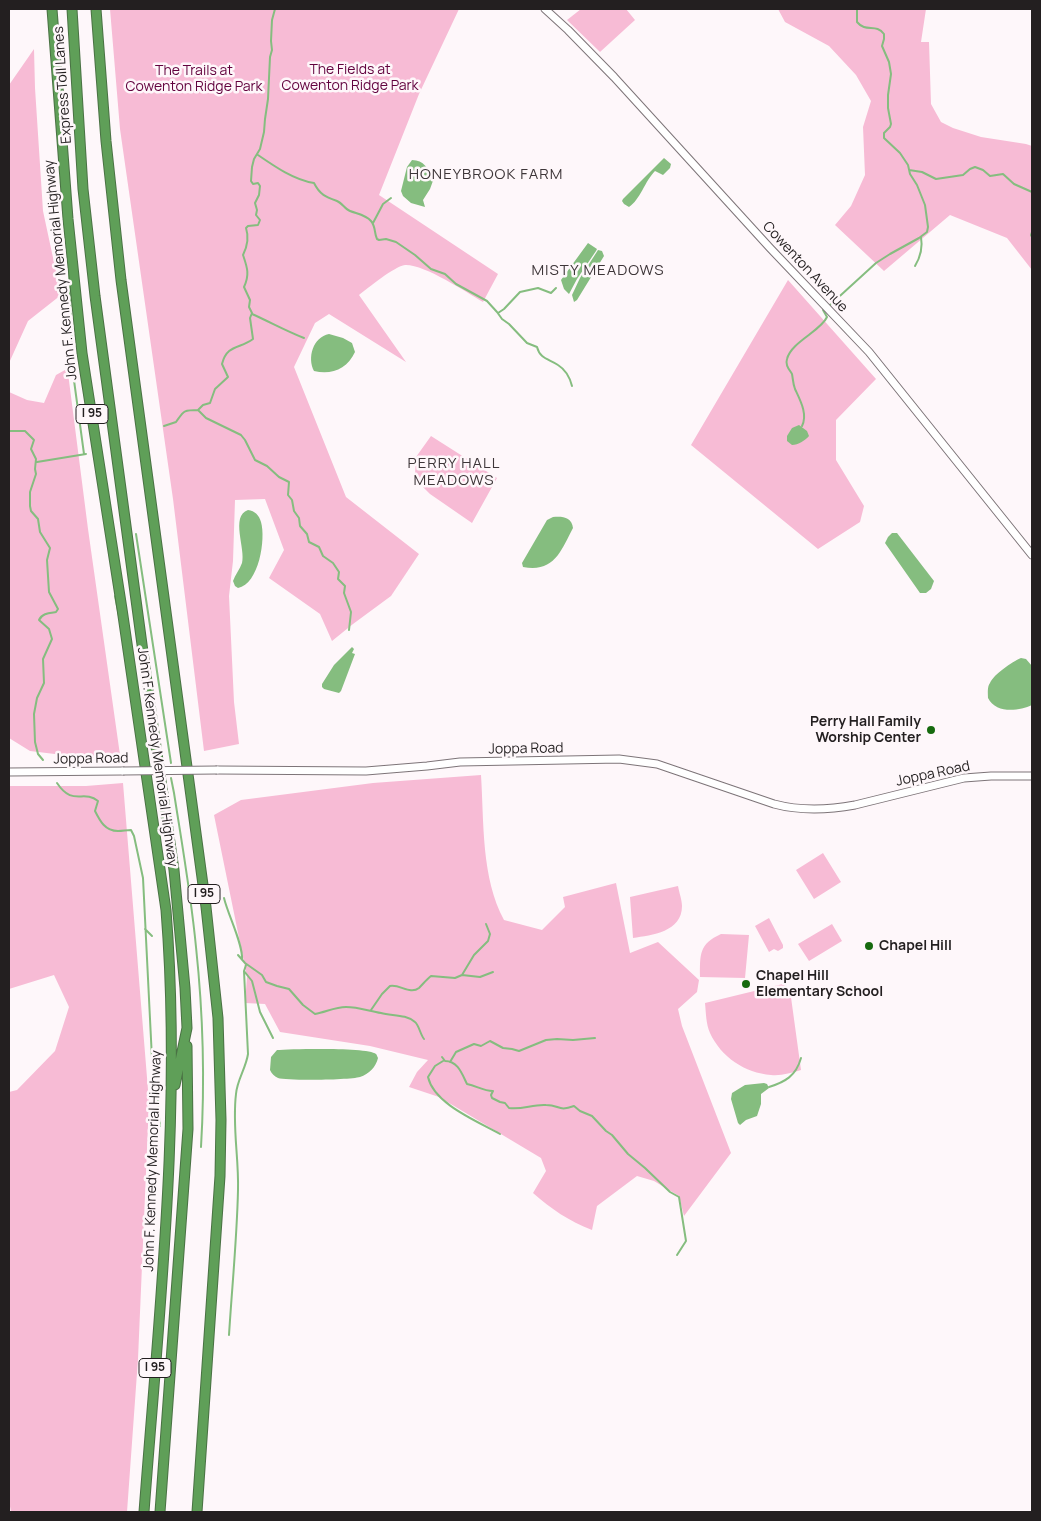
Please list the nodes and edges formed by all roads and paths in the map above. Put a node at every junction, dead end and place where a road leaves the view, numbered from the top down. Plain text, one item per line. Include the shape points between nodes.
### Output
1 (52, 9) edge
2 (72, 9) edge
3 (96, 9) edge
4 (545, 9) edge
5 (1032, 555) edge
6 (9, 772) edge
7 (1032, 776) edge
8 (187, 1028) junction
9 (170, 1109) junction
10 (144, 1512) edge
11 (160, 1512) edge
12 (197, 1512) edge

1 - 9 highway, John F. Kennedy Memorial Highway / I 95 via 82,352 166,910 170,956
2 - 8 highway, Express Toll Lanes via 83,190 151,717 174,870
3 - 12 highway, John F. Kennedy Memorial Highway / I 95 via 120,271 206,906 218,1018 221,1110 218,1232
4 - 5 street, Cowenton Avenue via 614,77 869,352
6 - 7 street, Joppa Road, bridge via 366,770 460,762 620,759 657,764 774,804 815,809 855,805 964,778
8 - 9 highway
8 - 11 highway via 188,1129
9 - 10 highway, John F. Kennedy Memorial Highway / I 95 via 166,1224

